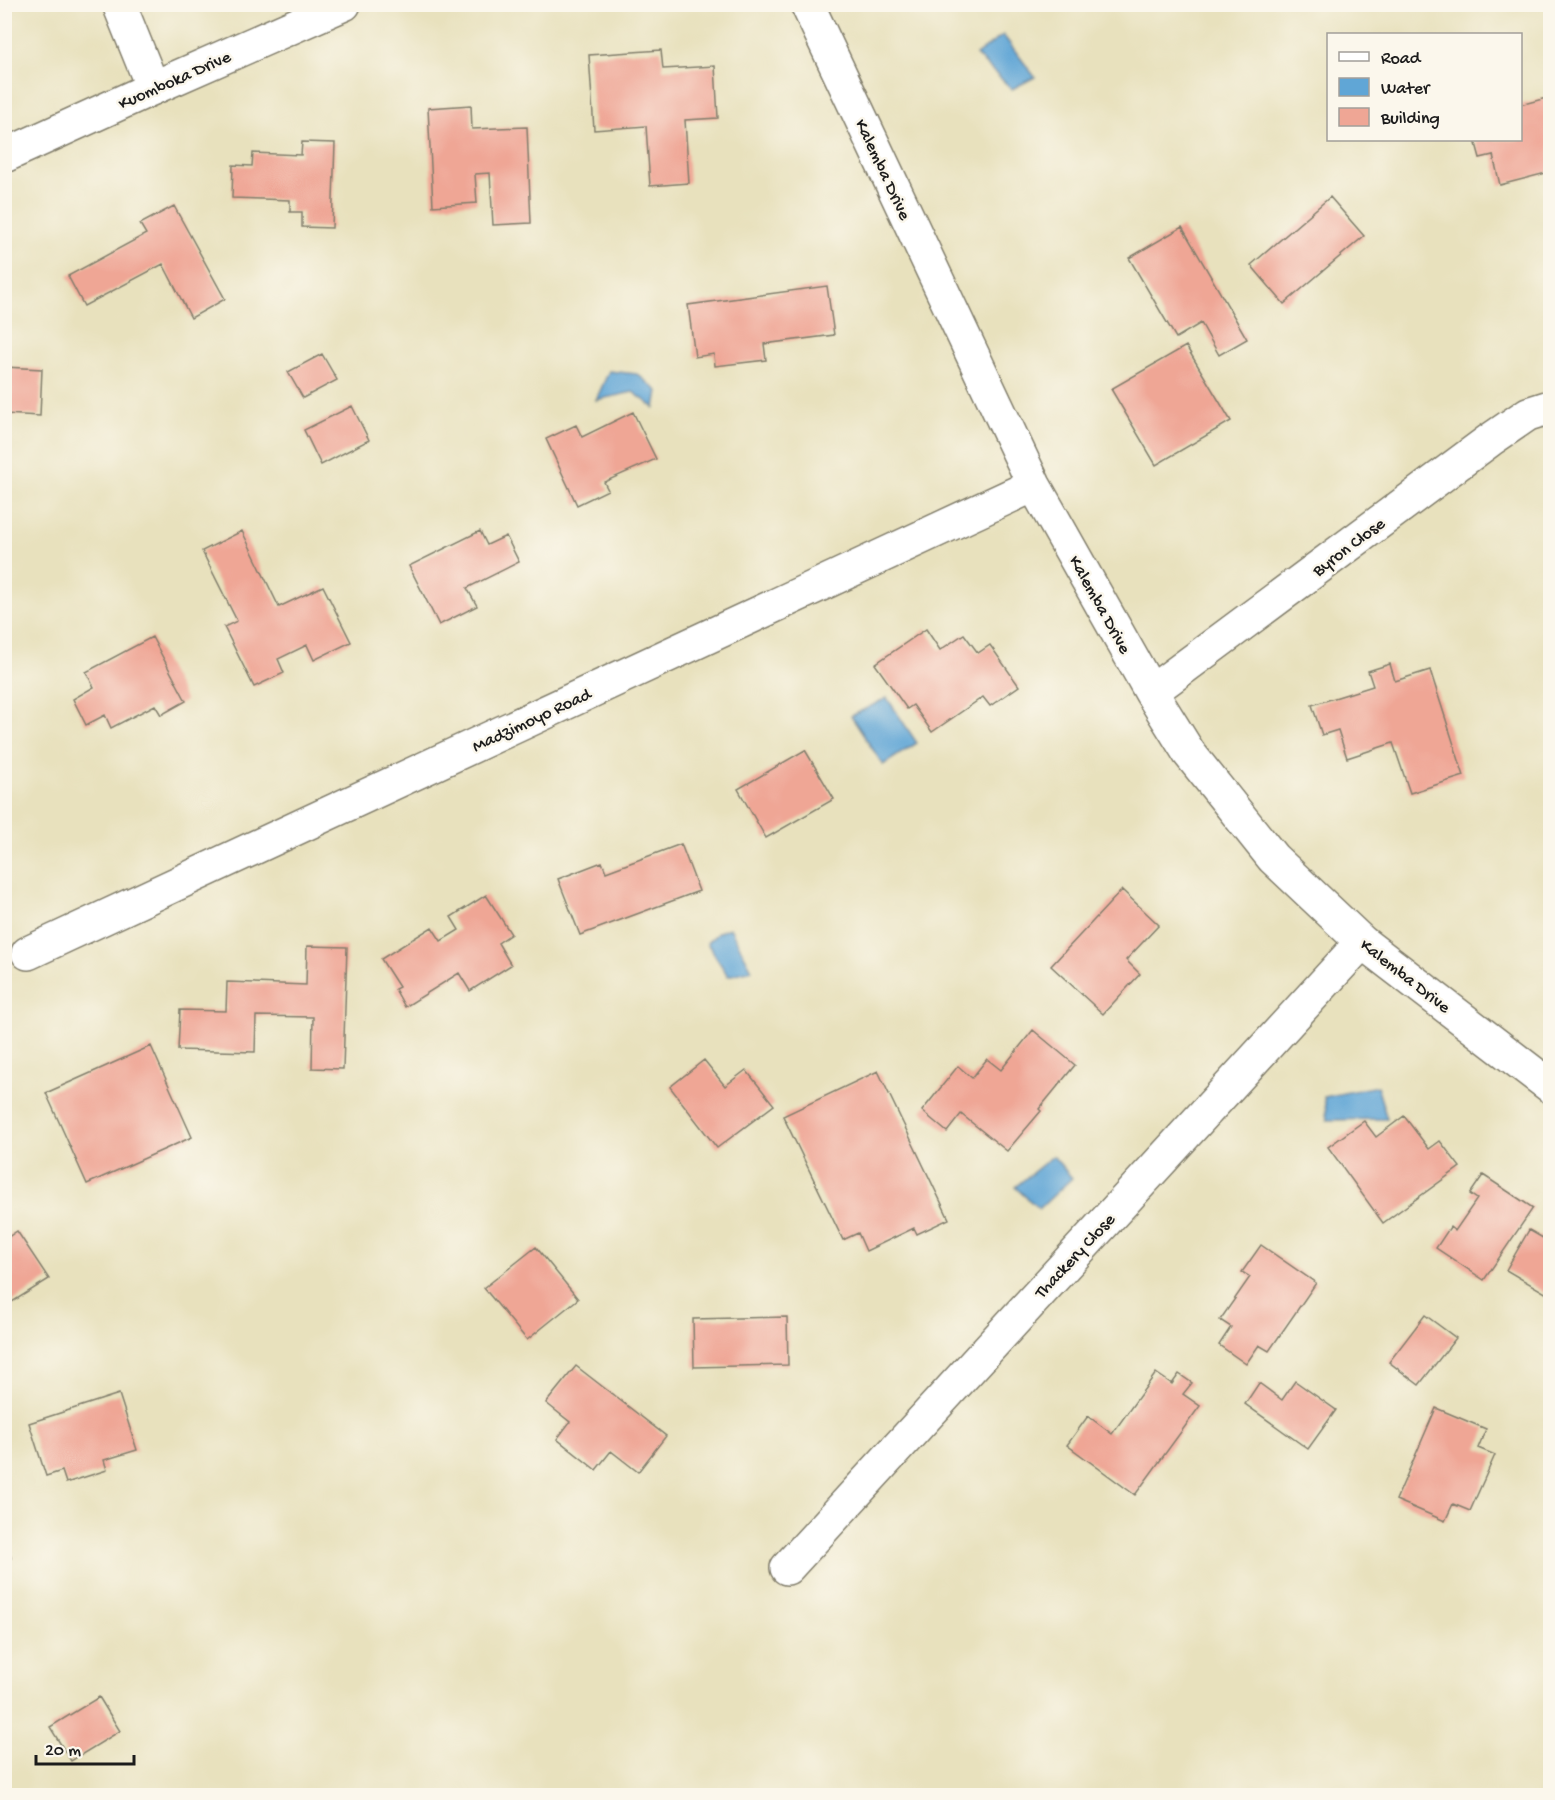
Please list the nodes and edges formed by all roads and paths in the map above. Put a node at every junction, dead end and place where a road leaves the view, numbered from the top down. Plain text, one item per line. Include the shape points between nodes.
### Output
1 (119, 4) edge
2 (344, 4) edge
3 (807, 4) edge
4 (153, 88) junction
5 (4, 156) edge
6 (1551, 407) edge
7 (1034, 485) junction
8 (1151, 692) junction
9 (1362, 942) junction
10 (28, 953) dead end
11 (1551, 1086) edge
12 (787, 1568) dead end

1 - 4 street
2 - 4 street, Kuomboka Drive
3 - 7 street, Kalemba Drive
4 - 5 street, Kuomboka Drive
6 - 8 street, Byron Close via 1528,414 1490,440
7 - 8 street, Kalemba Drive
7 - 10 street, Madzimoyo Road
8 - 9 street, Kalemba Drive via 1189,753 1273,858
9 - 11 street, Kalemba Drive
9 - 12 street, Thackery Close

